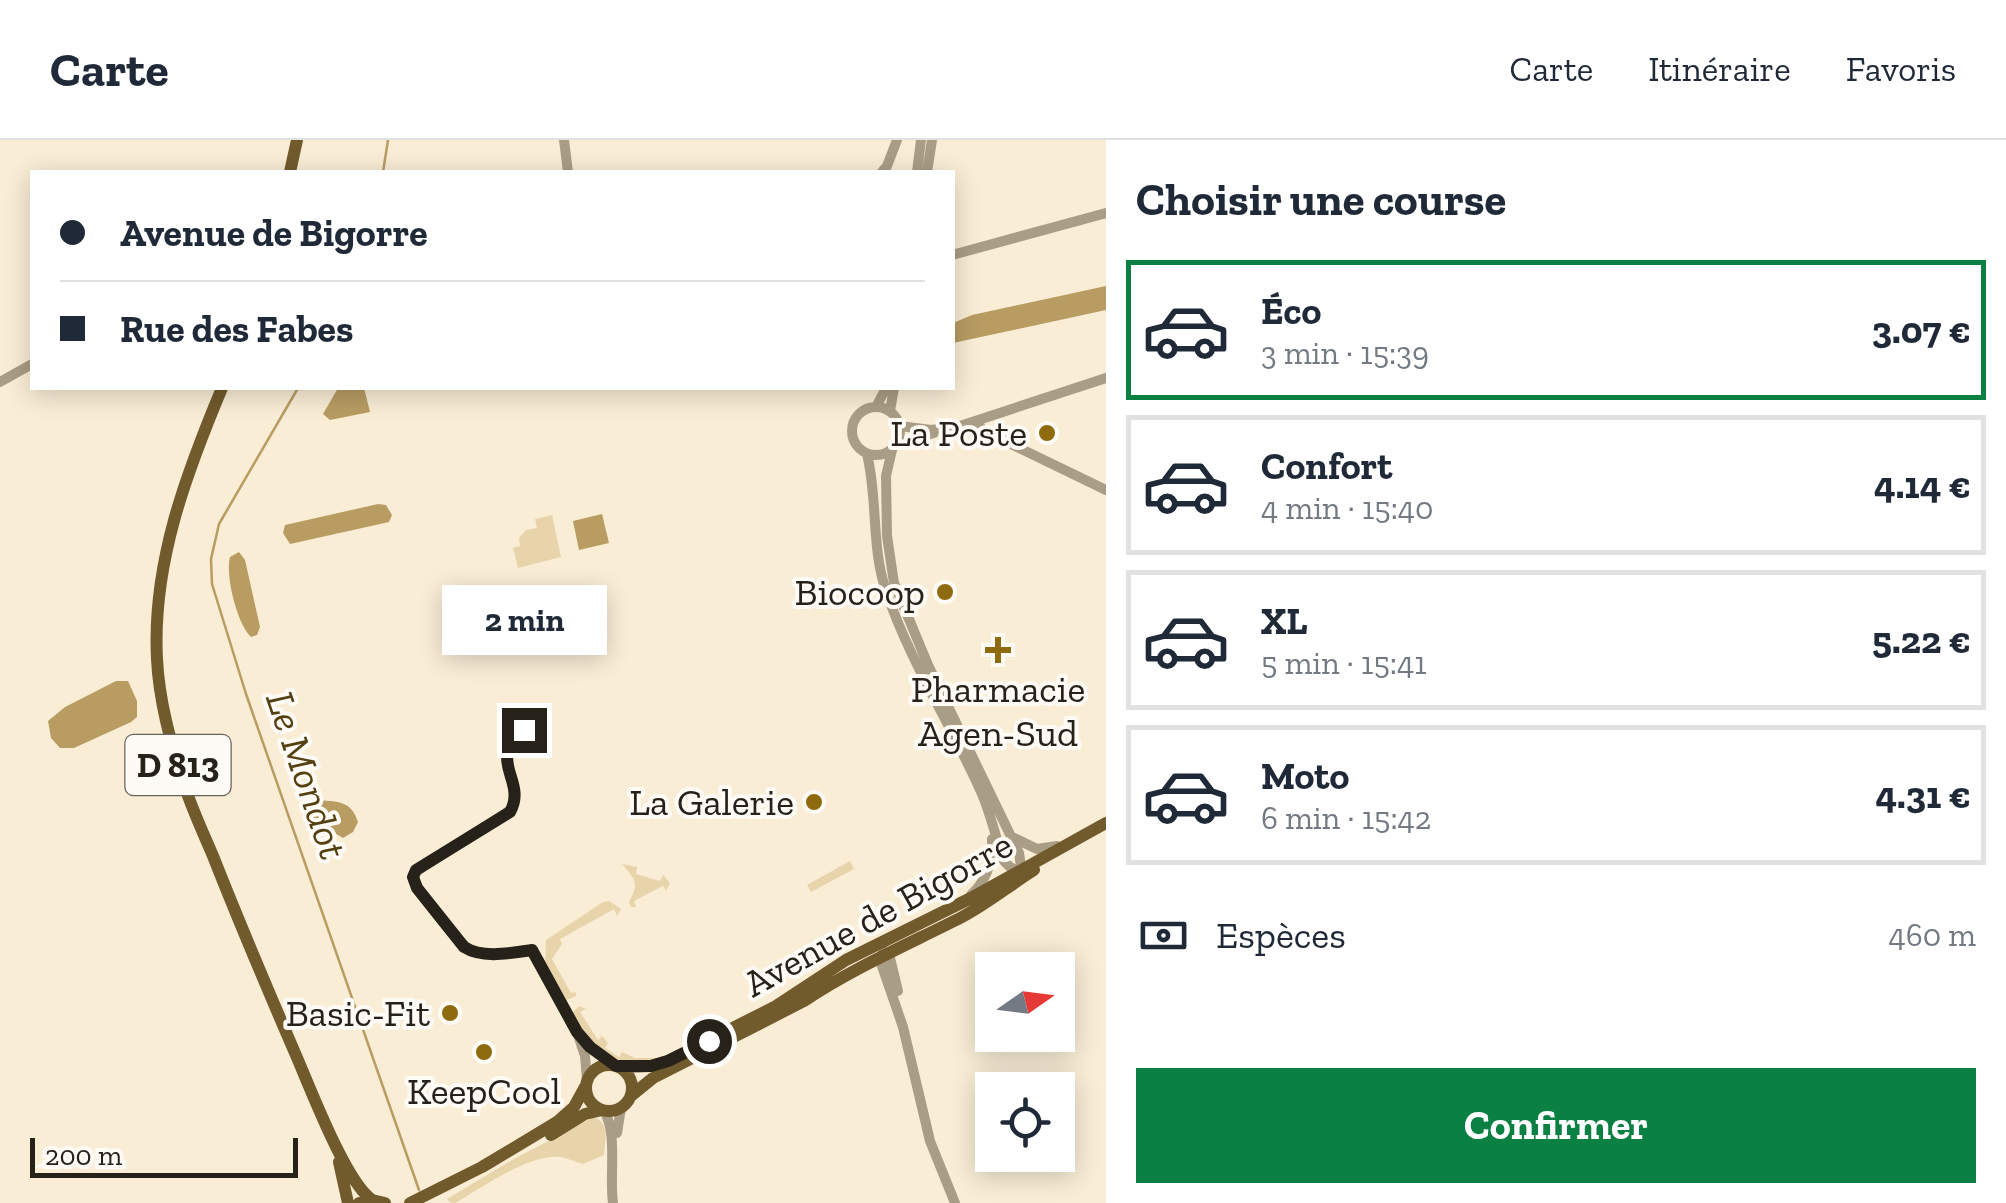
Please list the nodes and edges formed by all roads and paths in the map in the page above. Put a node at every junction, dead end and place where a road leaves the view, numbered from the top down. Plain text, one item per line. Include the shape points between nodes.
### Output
1 (300, 140) edge
2 (564, 140) edge
3 (897, 140) edge
4 (921, 140) edge
5 (932, 140) edge
6 (291, 170) edge
7 (299, 170) edge
8 (568, 170) edge
9 (884, 170) edge
10 (917, 170) edge
11 (927, 170) edge
12 (1106, 213) edge
13 (955, 254) edge
14 (30, 365) edge
15 (1106, 378) edge
16 (0, 382) edge
17 (221, 390) edge
18 (885, 390) edge
19 (894, 390) edge
20 (876, 408) junction
21 (890, 412) junction
22 (976, 421) junction
23 (900, 426) junction
24 (949, 428) junction
25 (895, 446) junction
26 (867, 454) junction
27 (1106, 490) edge
28 (524, 730) dead end
29 (991, 822) junction
30 (1106, 823) edge
31 (1010, 835) junction
32 (1022, 871) junction
33 (962, 902) junction
34 (915, 937) junction
35 (882, 951) junction
36 (886, 975) junction
37 (896, 986) junction
38 (813, 994) junction
39 (902, 1027) junction
40 (577, 1032) junction
41 (618, 1066) junction
42 (586, 1083) junction
43 (632, 1095) junction
44 (621, 1108) junction
45 (603, 1111) junction
46 (327, 1126) junction
47 (612, 1168) junction
48 (372, 1202) edge
49 (348, 1203) edge
50 (410, 1203) edge
51 (431, 1203) edge
52 (613, 1203) edge
53 (955, 1203) edge

1 - 6 main road
1 - 7 main road
2 - 8 street
3 - 9 street
4 - 10 street
5 - 11 street
12 - 13 street
14 - 16 street
15 - 22 street
17 - 46 main road, D 813 via 166,550 156,660 164,717 182,781
18 - 20 street
19 - 21 street
20 - 21 street
20 - 26 street via 861,413 853,427 854,442
21 - 23 street
22 - 24 street
22 - 27 street via 982,430
23 - 24 street
23 - 25 street
24 - 25 street
25 - 26 street
25 - 31 street via 886,476 894,583
26 - 29 street via 886,591
28 - 40 street via 508,746 512,809 413,877 464,947 484,954 532,950
29 - 32 street via 1004,860
29 - 33 street via 985,877
30 - 31 street via 1046,849
30 - 32 main road, Avenue de Bigorre
31 - 32 street
32 - 33 main road, Avenue de Bigorre
32 - 34 main road, Avenue de Bigorre via 966,914
33 - 35 main road, Avenue de Bigorre
34 - 35 main road, Avenue de Bigorre
34 - 37 street via 899,954
35 - 36 street
35 - 37 street
35 - 38 main road, Avenue de Bigorre
35 - 41 main road, Avenue de Bigorre via 828,971 776,1006 668,1061
36 - 38 street via 864,971
36 - 39 street
37 - 39 street
38 - 43 main road, Avenue de Bigorre
39 - 53 street via 930,1141
40 - 41 street
40 - 42 street
41 - 42 main road via 598,1068
41 - 43 main road via 630,1076
42 - 45 main road via 590,1102
42 - 50 main road via 558,1122
43 - 44 main road
44 - 45 main road
44 - 47 street
45 - 47 street via 610,1120
45 - 51 main road via 584,1114
46 - 48 main road, D 813
46 - 49 main road, D 813
47 - 52 street

